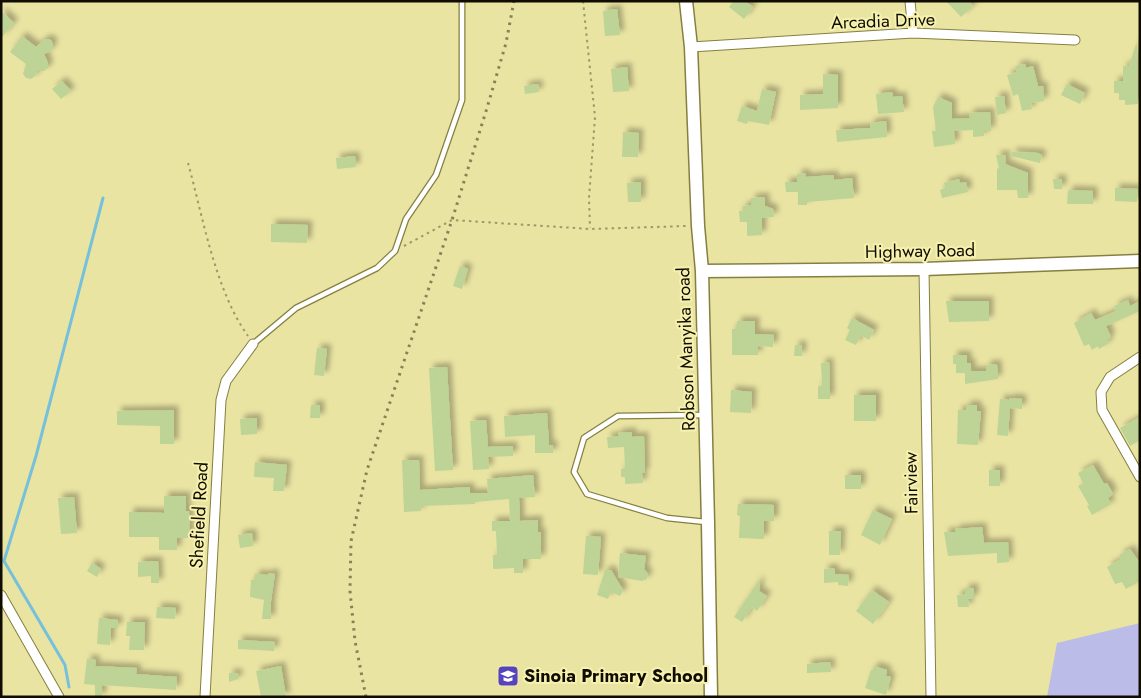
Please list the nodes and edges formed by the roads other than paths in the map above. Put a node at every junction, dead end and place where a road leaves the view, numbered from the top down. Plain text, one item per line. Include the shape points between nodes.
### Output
1 (462, 1) edge
2 (686, 1) edge
3 (910, 1) edge
4 (913, 33) junction
5 (1075, 40) dead end
6 (691, 47) junction
7 (1140, 261) edge
8 (924, 269) junction
9 (702, 271) junction
10 (253, 344) joint
11 (1140, 358) edge
12 (705, 416) junction
13 (1140, 477) edge
14 (708, 523) junction
15 (1, 595) edge
16 (58, 697) edge
17 (205, 697) edge
18 (711, 697) edge
19 (931, 697) edge

1 - 10 lane via 462,100 436,175 406,219 395,251 377,268 296,308
2 - 6 street, Robson Manyika road
3 - 4 street
4 - 5 street, Arcadia Drive
4 - 6 street, Arcadia Drive
6 - 9 street, Robson Manyika road
7 - 8 street, Highway Road
8 - 9 street, Highway Road
8 - 19 street, Fairview
9 - 12 street, Robson Manyika road
10 - 17 street, Shefield Road via 226,381 221,400
11 - 13 street via 1110,377 1101,392 1102,410
12 - 14 street, Robson Manyika road
12 - 14 lane via 618,416 584,438 574,472 587,494 667,518
14 - 18 street, Robson Manyika road
15 - 16 street

